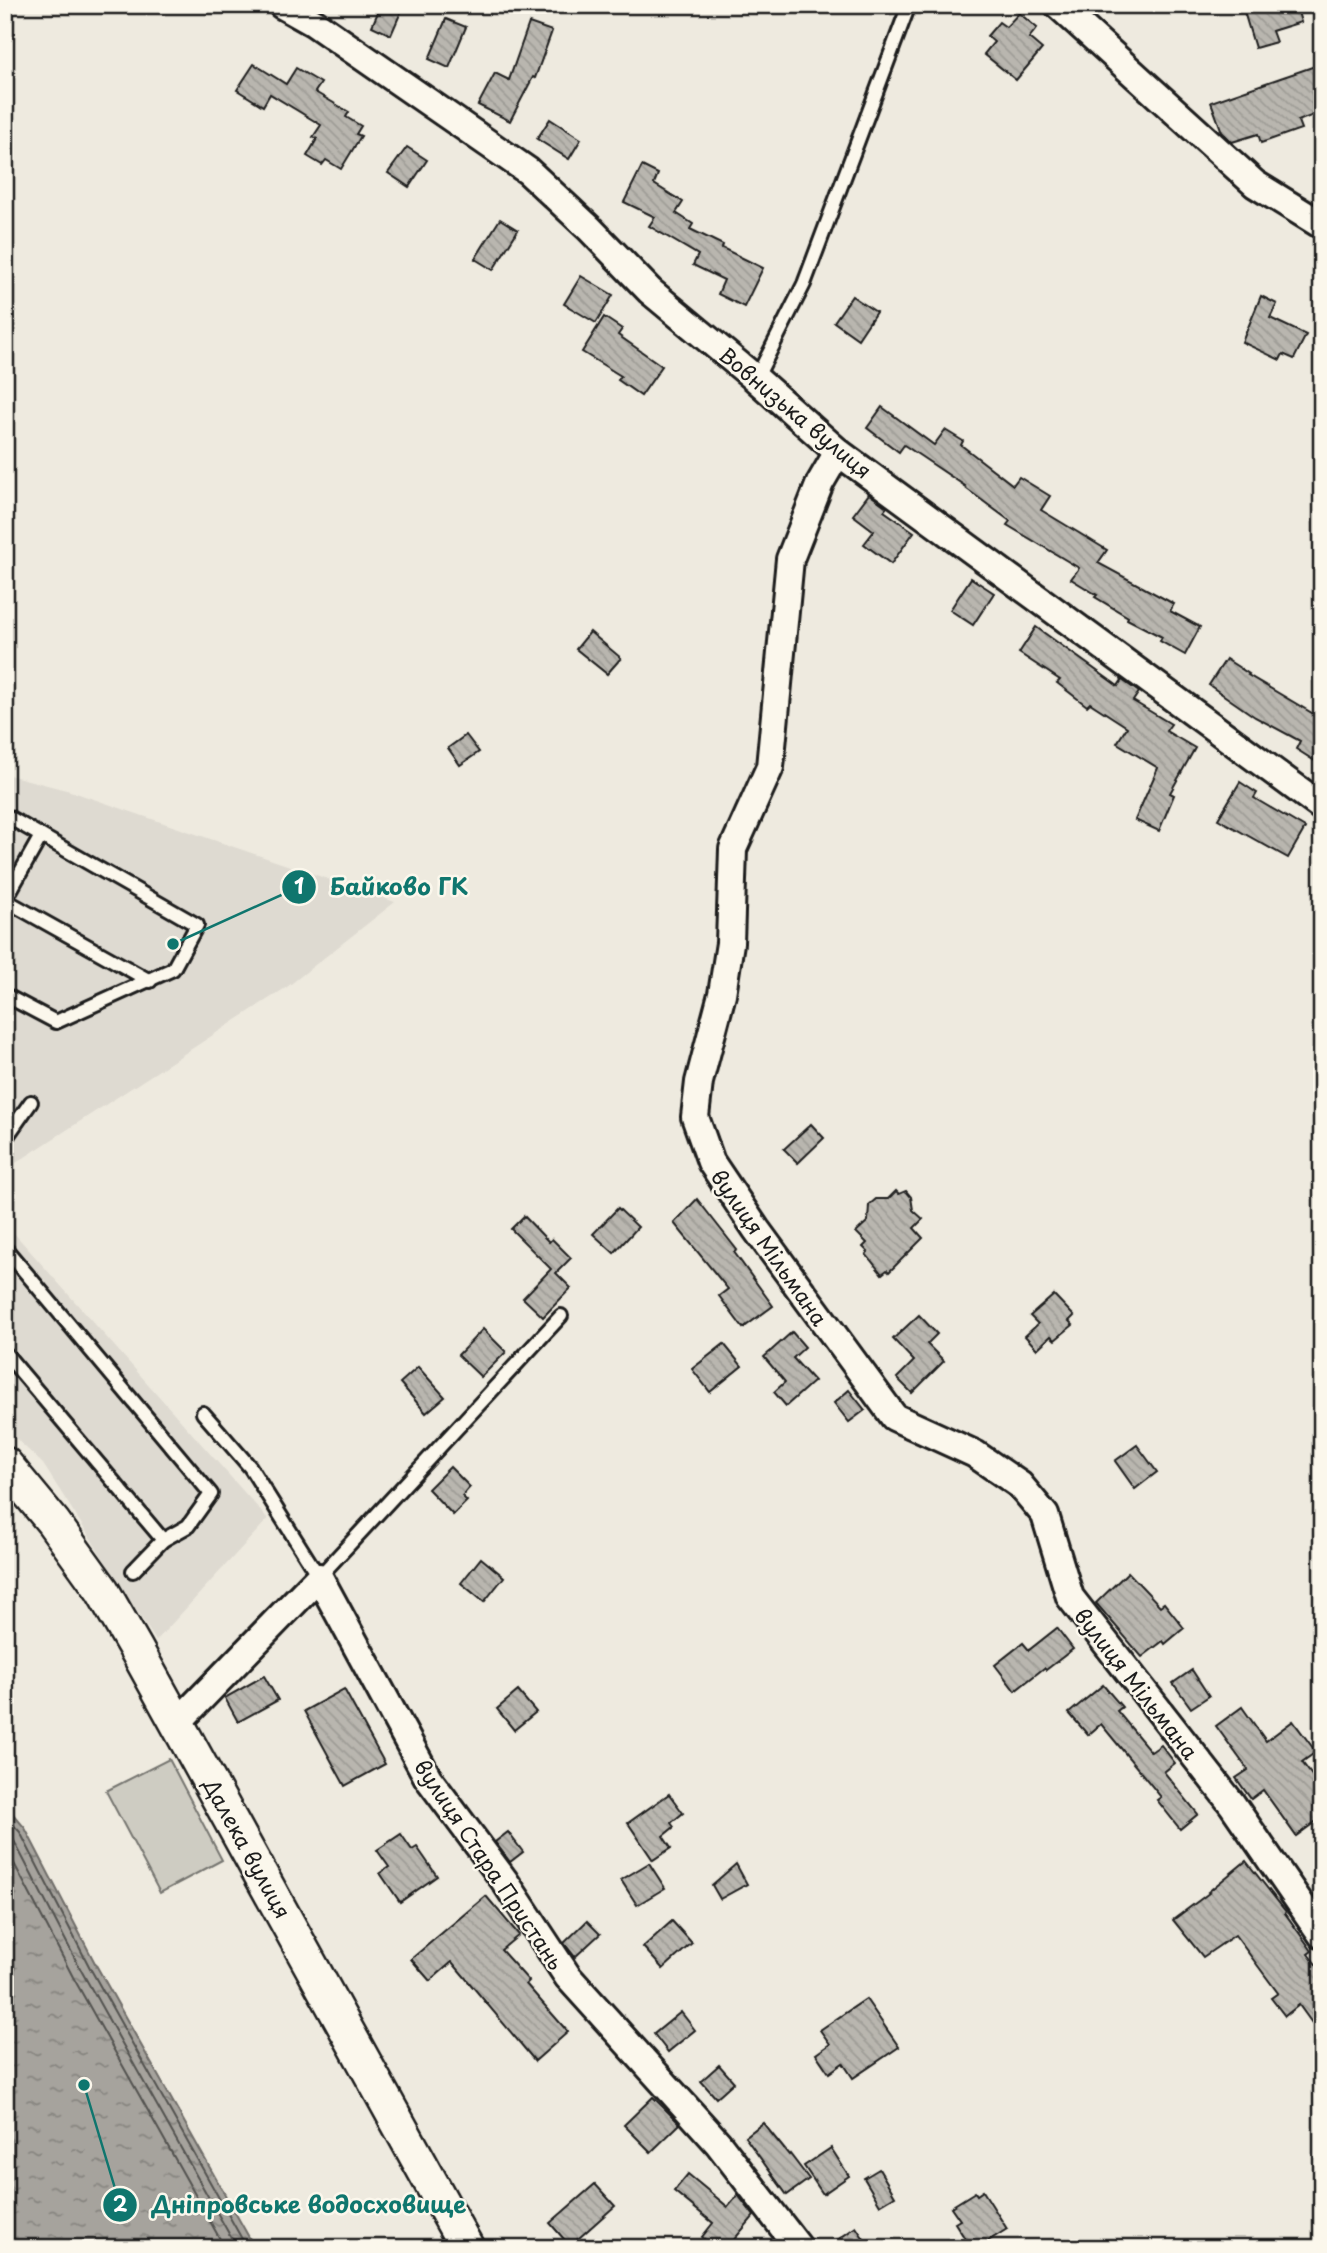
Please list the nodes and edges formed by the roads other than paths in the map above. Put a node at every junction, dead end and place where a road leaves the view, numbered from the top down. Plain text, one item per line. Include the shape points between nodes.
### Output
1 (282, 5) edge
2 (909, 5) edge
3 (1058, 5) edge
4 (1321, 224) edge
5 (756, 379) junction
6 (838, 452) junction
7 (1322, 807) edge
8 (5, 815) edge
9 (41, 836) junction
10 (5, 900) edge
11 (150, 981) junction
12 (5, 995) edge
13 (31, 1102) dead end
14 (5, 1139) edge
15 (5, 1248) edge
16 (561, 1316) dead end
17 (5, 1353) edge
18 (203, 1413) dead end
19 (5, 1464) edge
20 (163, 1540) junction
21 (133, 1571) dead end
22 (319, 1577) junction
23 (178, 1722) junction
24 (1322, 1935) edge
25 (467, 2248) edge
26 (799, 2248) edge

1 - 5 street, Вовнизька вулиця via 528,171 650,291
2 - 5 lane via 804,284
3 - 4 street via 1255,184
5 - 6 street, Вовнизька вулиця
6 - 7 street, Вовнизька вулиця
6 - 24 street, вулиця Мільмана via 790,559 770,767 733,849 730,943 695,1117 711,1162 894,1417 975,1454 1020,1485 1045,1514 1070,1597 1233,1804
8 - 9 lane
9 - 10 lane
9 - 11 lane via 197,925 173,969
10 - 11 lane
11 - 12 lane via 56,1022
13 - 14 lane
15 - 20 lane via 211,1494 188,1527
16 - 22 lane
17 - 20 lane
18 - 22 lane via 250,1467
19 - 23 street, Далека вулиця via 102,1590
20 - 21 lane
22 - 23 street
22 - 26 street, вулиця Стара Пристань via 428,1778 568,1977 718,2143
23 - 25 street, Далека вулиця

